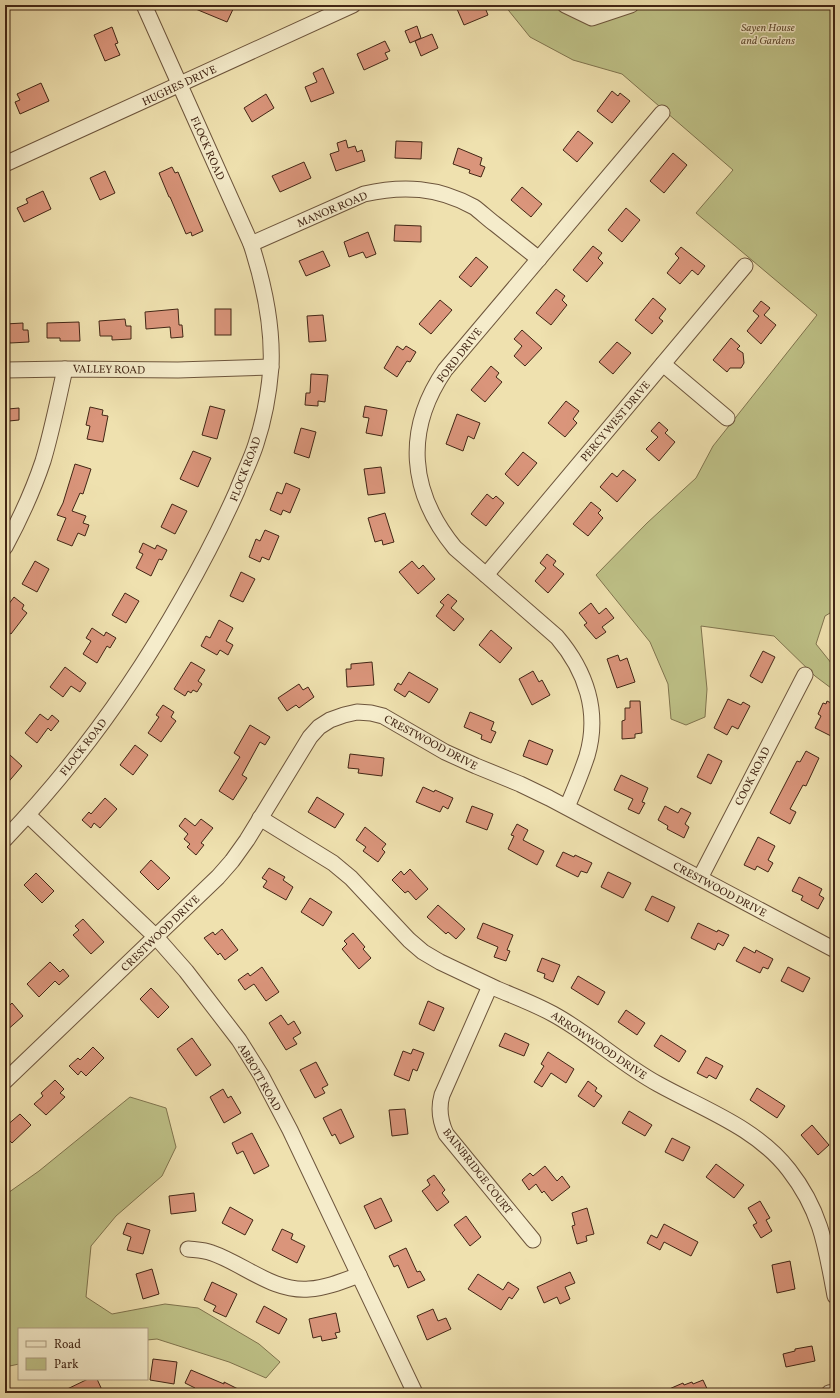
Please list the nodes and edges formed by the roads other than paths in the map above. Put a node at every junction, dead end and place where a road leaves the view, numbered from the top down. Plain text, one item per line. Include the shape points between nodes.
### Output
1 (144, 5) edge
2 (353, 5) edge
3 (565, 5) edge
4 (631, 5) edge
5 (598, 10) edge
6 (179, 85) junction
7 (662, 113) dead end
8 (5, 164) edge
9 (251, 244) junction
10 (539, 259) junction
11 (745, 266) dead end
12 (663, 364) junction
13 (271, 367) junction
14 (65, 369) junction
15 (5, 370) edge
16 (727, 418) dead end
17 (5, 547) edge
18 (486, 575) junction
19 (805, 675) dead end
20 (567, 808) junction
21 (28, 815) junction
22 (260, 818) junction
23 (5, 839) edge
24 (700, 878) junction
25 (156, 937) junction
26 (835, 950) edge
27 (490, 986) junction
28 (5, 1081) edge
29 (534, 1240) dead end
30 (188, 1249) dead end
31 (359, 1275) junction
32 (835, 1296) edge
33 (835, 1392) edge
34 (415, 1393) edge
35 (829, 1393) edge

1 - 6 street, FLOCK ROAD
2 - 6 street, HUGHES DRIVE
3 - 5 street via 592,18
4 - 5 street
6 - 8 street, HUGHES DRIVE
6 - 9 street, FLOCK ROAD
7 - 10 street, FORD DRIVE
9 - 10 street, MANOR ROAD via 364,194 414,188 438,192 475,208
9 - 13 street, FLOCK ROAD via 268,316
10 - 18 street, FORD DRIVE via 442,374 421,419 417,457 425,499 444,535
11 - 12 street, PERCY WEST DRIVE
12 - 16 street
12 - 18 street, PERCY WEST DRIVE
13 - 14 street, VALLEY ROAD via 178,370
13 - 21 street, FLOCK ROAD via 256,444 226,517 202,563 149,654 106,717
14 - 15 street
14 - 17 street, VALLEY ROAD via 41,467 21,517
18 - 20 street, FORD DRIVE via 557,637 576,662 584,680 590,701 591,737 587,756
19 - 24 street, COOK ROAD
20 - 22 street, CRESTWOOD DRIVE via 520,784 445,752 383,716 357,712 344,714 319,727 310,737
20 - 24 street, CRESTWOOD DRIVE
21 - 23 street, FLOCK ROAD
21 - 25 street, ABBOTT ROAD
22 - 25 street, CRESTWOOD DRIVE via 223,872
22 - 27 street, ARROWWOOD DRIVE via 333,863 424,952
24 - 26 street, CRESTWOOD DRIVE
25 - 28 street, CRESTWOOD DRIVE
25 - 31 street, ABBOTT ROAD via 186,971 239,1040 261,1075
27 - 29 street, BAINBRIDGE COURT via 442,1095 439,1111 446,1134
27 - 32 street, ARROWWOOD DRIVE via 552,1013 651,1080 734,1124 771,1150 788,1168 812,1206 825,1241
30 - 31 street via 213,1253 274,1282 293,1288 322,1288
31 - 34 street, ABBOTT ROAD
33 - 35 street

